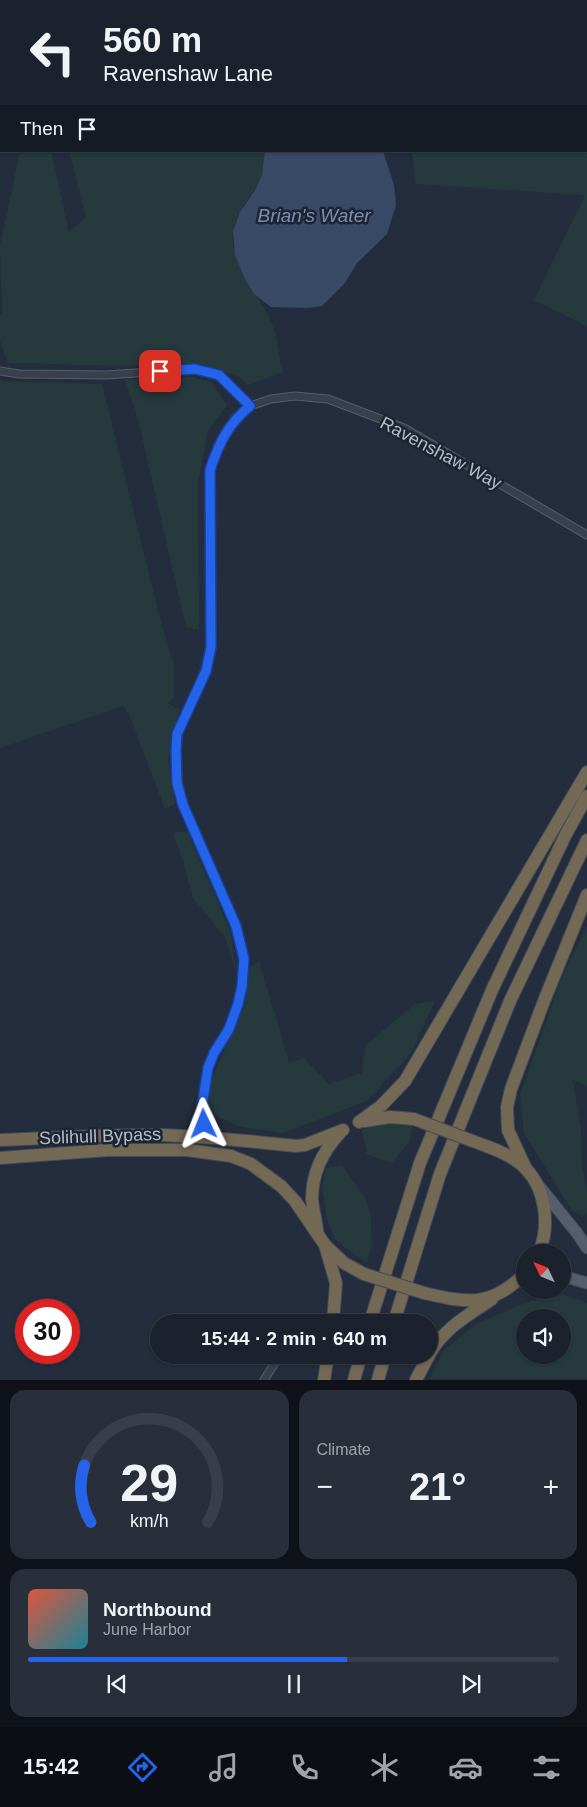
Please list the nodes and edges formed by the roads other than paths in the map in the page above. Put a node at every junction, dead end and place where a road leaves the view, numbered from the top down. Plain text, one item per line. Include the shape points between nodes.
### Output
1 (0, 370) edge
2 (250, 406) junction
3 (587, 535) edge
4 (587, 772) edge
5 (587, 796) edge
6 (587, 840) edge
7 (587, 895) edge
8 (358, 1122) junction
9 (343, 1130) junction
10 (204, 1136) junction
11 (0, 1140) edge
12 (0, 1158) edge
13 (526, 1169) junction
14 (538, 1184) junction
15 (321, 1240) junction
16 (541, 1244) edge
17 (587, 1248) edge
18 (571, 1279) edge
19 (587, 1283) edge
20 (514, 1287) edge
21 (334, 1314) edge
22 (373, 1314) edge
23 (397, 1314) edge
24 (438, 1343) edge
25 (274, 1364) edge
26 (327, 1364) edge
27 (358, 1364) edge
28 (382, 1364) edge
29 (424, 1364) edge
30 (264, 1380) edge
31 (324, 1380) edge
32 (354, 1380) edge
33 (378, 1380) edge
34 (416, 1380) edge

1 - 2 street via 19,374 106,375 195,369 219,375
2 - 3 street, Ravenshaw Way via 271,398 295,396 328,399 344,405 404,428
2 - 10 street, Ravenshaw Way via 236,417 218,445 210,470 211,647 206,671 177,734 177,783 183,805 226,899 244,959 238,1004 208,1068 202,1106
4 - 8 highway via 405,1081 381,1106
5 - 22 highway via 492,990 420,1163
6 - 23 highway via 510,1001 444,1165
7 - 13 highway via 511,1089 507,1107 508,1130
8 - 9 highway
8 - 13 highway, bridge via 390,1117 414,1119 508,1155
9 - 10 highway, Solihull Bypass via 296,1146
9 - 15 highway via 326,1149 314,1181 312,1200
10 - 11 highway, Solihull Bypass
12 - 15 highway, Solihull Bypass via 107,1150 187,1150 231,1156 250,1164 281,1186
13 - 14 highway
14 - 16 highway via 545,1223
14 - 17 main road
15 - 20 highway, bridge via 344,1263 364,1274 424,1293 474,1300
15 - 21 highway via 336,1283
18 - 19 main road
20 - 24 highway via 453,1326
25 - 30 street
26 - 31 highway
27 - 32 highway
28 - 33 highway
29 - 34 highway

